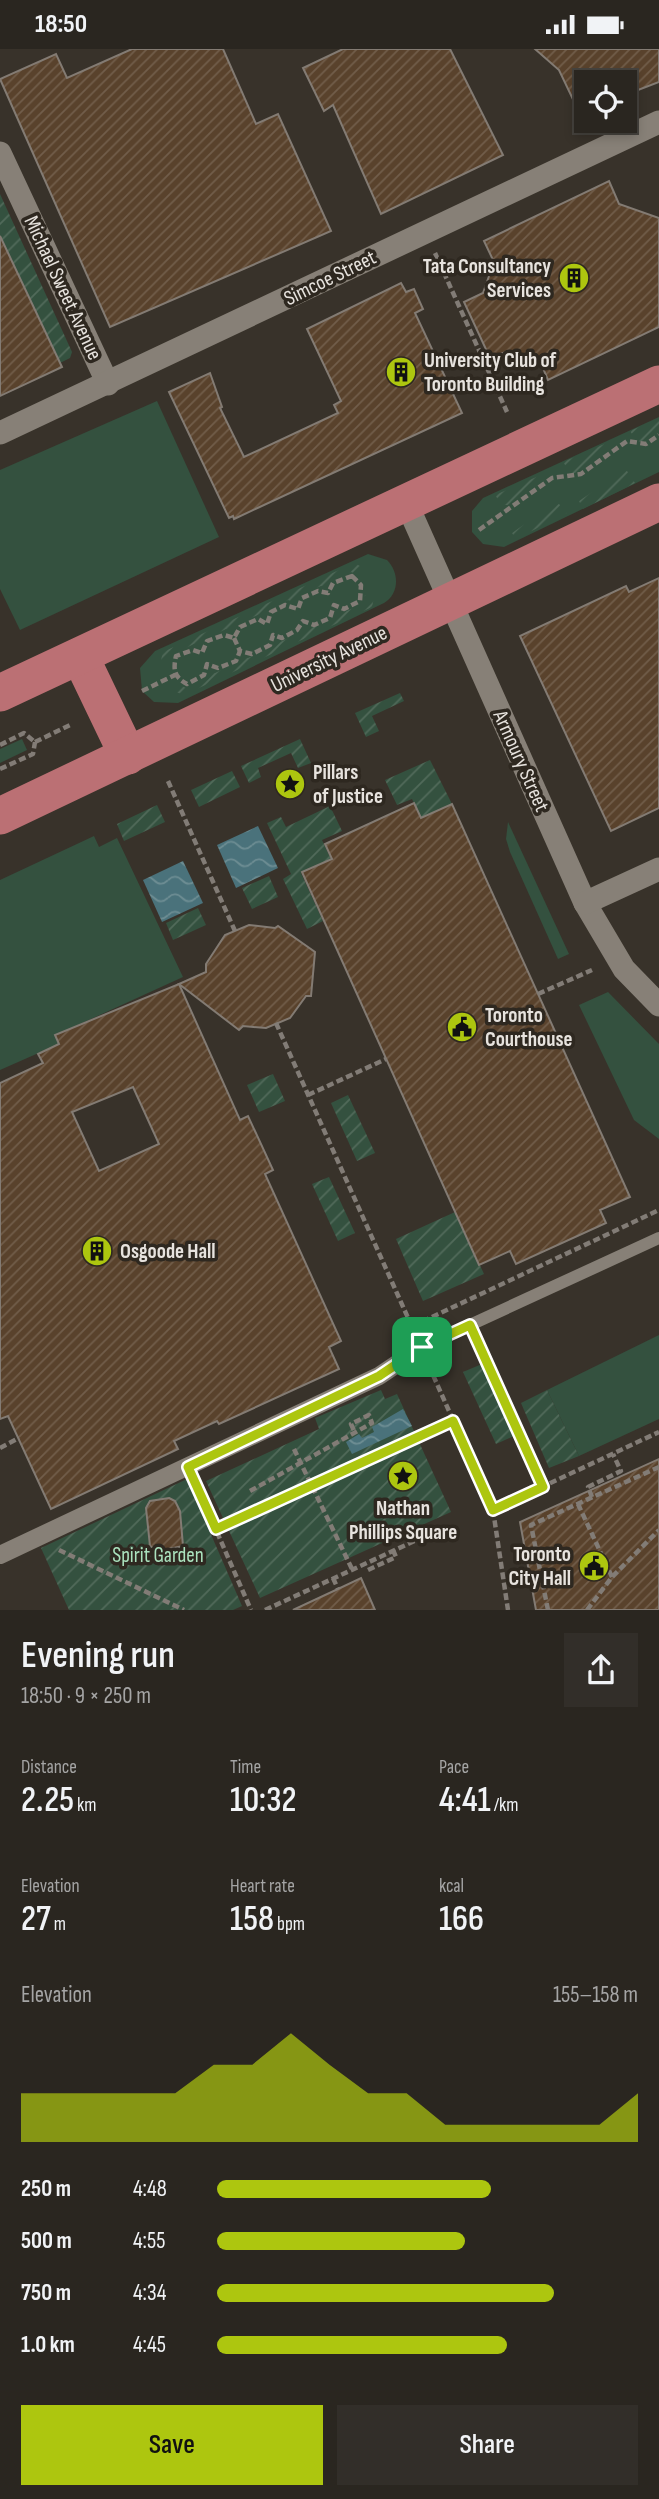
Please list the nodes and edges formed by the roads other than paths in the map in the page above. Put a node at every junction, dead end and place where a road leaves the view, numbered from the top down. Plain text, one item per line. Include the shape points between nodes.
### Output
1 (659, 123) edge
2 (0, 153) edge
3 (108, 384) junction
4 (659, 384) edge
5 (0, 433) edge
6 (406, 502) junction
7 (659, 502) edge
8 (450, 601) junction
9 (80, 656) junction
10 (0, 693) edge
11 (128, 757) junction
12 (0, 817) edge
13 (659, 869) edge
14 (585, 903) junction
15 (659, 1005) edge
16 (659, 1238) edge
17 (422, 1347) joint
18 (0, 1555) edge

1 - 3 street, Simcoe Street
2 - 3 street, Michael Sweet Avenue
3 - 5 street, Simcoe Street
4 - 6 main road
6 - 8 street, Armoury Street
6 - 9 main road
7 - 8 main road, University Avenue
8 - 11 main road, University Avenue
8 - 14 street, Armoury Street
9 - 10 main road
9 - 11 main road
11 - 12 main road, University Avenue
13 - 14 street
14 - 15 street, Armoury Street via 624,969
16 - 17 lane
17 - 18 street via 379,1376

